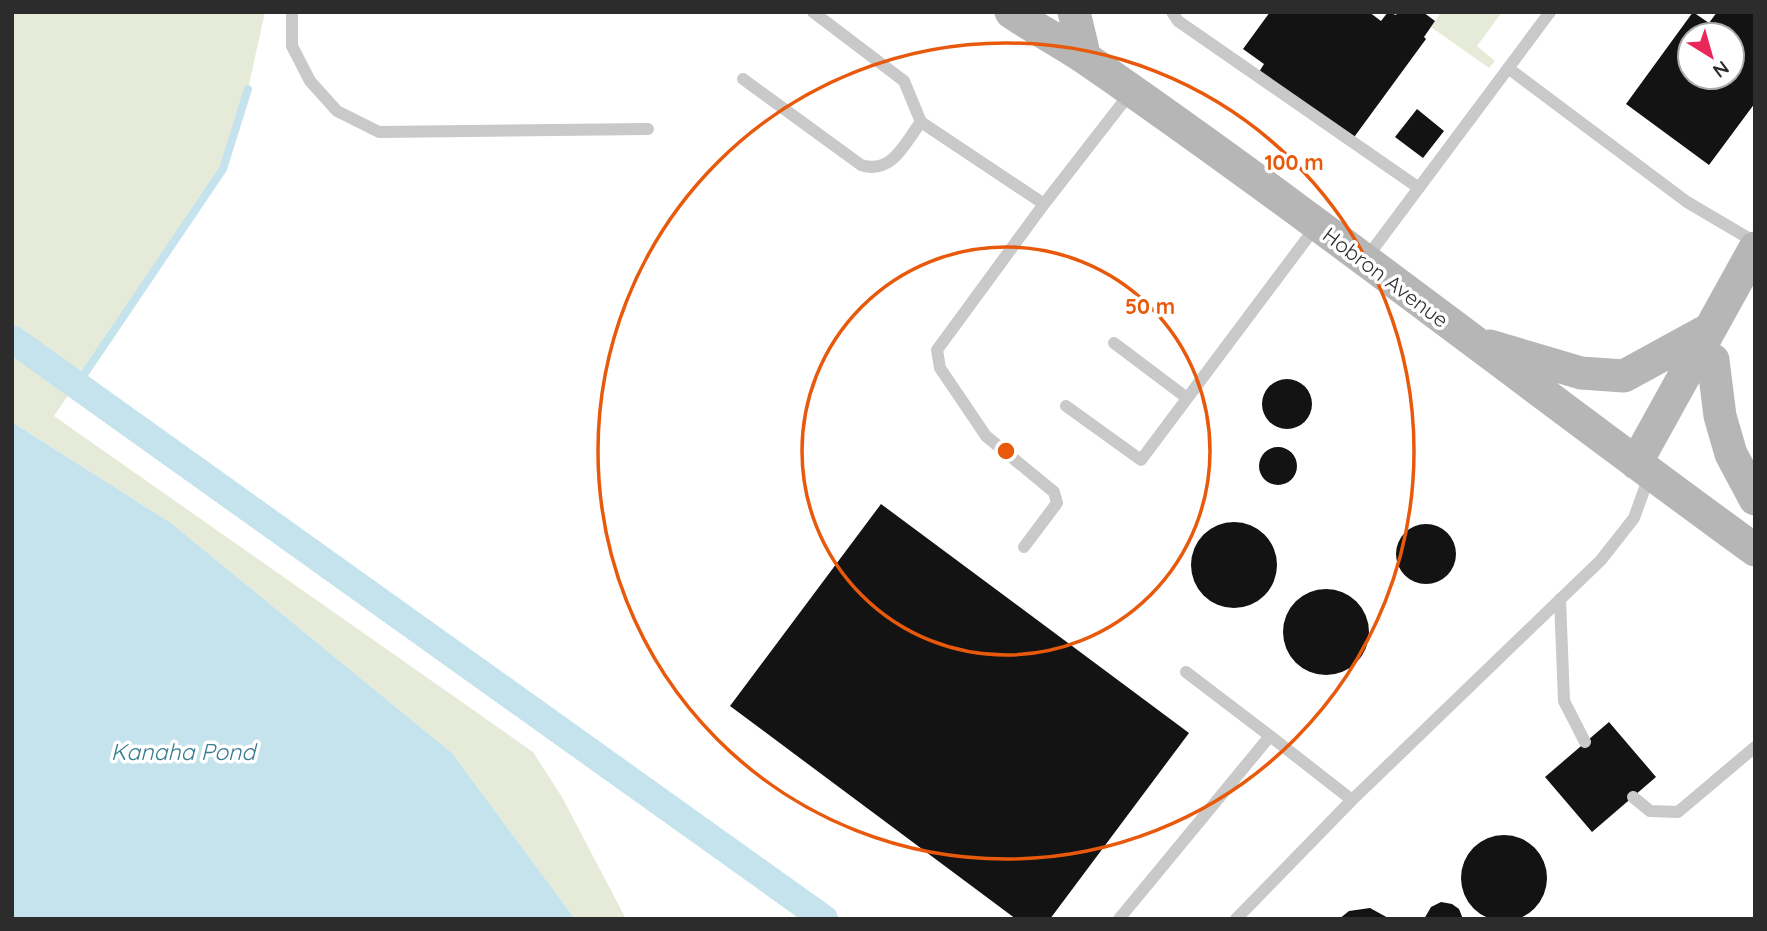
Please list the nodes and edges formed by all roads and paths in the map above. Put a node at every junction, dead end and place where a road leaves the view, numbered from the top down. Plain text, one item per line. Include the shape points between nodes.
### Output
1 (292, 12) edge
2 (813, 12) edge
3 (1011, 12) edge
4 (1074, 12) edge
5 (1172, 12) edge
6 (1550, 12) edge
7 (1085, 58) junction
8 (1508, 68) junction
9 (743, 79) dead end
10 (1132, 91) junction
11 (921, 122) junction
12 (648, 129) dead end
13 (1419, 188) junction
14 (1044, 204) junction
15 (1317, 225) junction
16 (1755, 242) edge
17 (1755, 248) edge
18 (1365, 260) junction
19 (1755, 288) edge
20 (1470, 340) junction
21 (1114, 343) dead end
22 (1711, 345) junction
23 (1188, 398) junction
24 (1066, 405) dead end
25 (1645, 470) junction
26 (1755, 499) edge
27 (1024, 547) dead end
28 (1755, 550) edge
29 (1560, 599) junction
30 (1186, 673) dead end
31 (1270, 736) junction
32 (1585, 743) dead end
33 (1755, 747) edge
34 (1633, 797) dead end
35 (1352, 800) junction
36 (1119, 919) edge
37 (1236, 919) edge

1 - 12 lane via 292,46 310,81 337,111 379,132
2 - 11 lane via 904,81
3 - 7 street, Hobron Avenue
4 - 7 street
5 - 13 lane via 1178,21
6 - 8 lane
7 - 10 street, Hobron Avenue
8 - 13 lane
8 - 16 lane via 1687,202
9 - 11 lane via 861,165 875,169 887,166
10 - 14 lane
10 - 15 street, Hobron Avenue
11 - 14 lane
13 - 18 lane
14 - 27 lane via 937,350 940,368 986,436 1054,492 1057,503
15 - 18 street, Hobron Avenue
15 - 23 lane
17 - 22 street
18 - 20 street, Hobron Avenue
19 - 22 street
20 - 22 street via 1581,373 1624,376
20 - 25 street, Hobron Avenue
21 - 23 lane
22 - 25 street
22 - 26 street via 1720,416 1731,454
23 - 24 lane via 1140,460
25 - 28 street, Hobron Avenue
25 - 29 lane via 1634,518 1601,560
29 - 32 lane via 1564,701
29 - 35 lane
30 - 31 lane
31 - 35 lane
31 - 36 lane
33 - 34 lane via 1678,813 1650,811
35 - 37 lane

